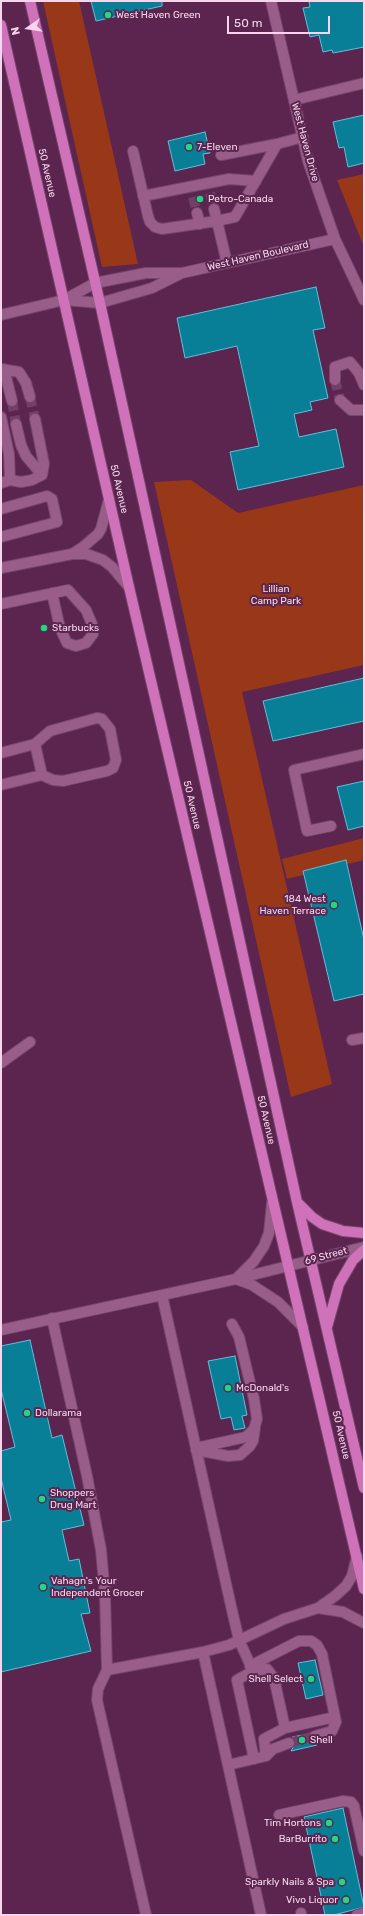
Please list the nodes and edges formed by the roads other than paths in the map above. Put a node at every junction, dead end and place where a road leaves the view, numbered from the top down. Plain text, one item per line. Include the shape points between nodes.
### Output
1 (30, 1) edge
2 (272, 1) edge
3 (1, 25) edge
4 (364, 83) edge
5 (294, 100) junction
6 (303, 137) junction
7 (278, 144) junction
8 (133, 151) dead end
9 (221, 155) dead end
10 (256, 181) junction
11 (208, 183) junction
12 (210, 193) tunnel mouth
13 (143, 196) junction
14 (214, 209) tunnel mouth
15 (197, 213) tunnel mouth
16 (217, 221) junction
17 (200, 224) junction
18 (335, 239) junction
19 (227, 263) junction
20 (182, 273) junction
21 (95, 283) junction
22 (64, 300) junction
23 (364, 300) edge
24 (100, 303) junction
25 (1, 315) edge
26 (2, 369) edge
27 (362, 372) edge
28 (335, 380) tunnel mouth
29 (364, 385) edge
30 (30, 397) tunnel mouth
31 (340, 400) tunnel mouth
32 (12, 401) tunnel mouth
33 (364, 410) edge
34 (1, 419) edge
35 (35, 419) tunnel mouth
36 (16, 424) tunnel mouth
37 (42, 475) junction
38 (5, 481) edge
39 (109, 499) junction
40 (1, 509) edge
41 (1, 537) edge
42 (72, 554) junction
43 (1, 568) edge
44 (129, 587) junction
45 (52, 593) junction
46 (1, 604) edge
47 (35, 744) junction
48 (1, 753) edge
49 (364, 754) edge
50 (42, 775) junction
51 (1, 786) edge
52 (331, 826) dead end
53 (364, 1038) edge
54 (352, 1040) dead end
55 (30, 1042) dead end
56 (1, 1063) edge
57 (272, 1195) junction
58 (298, 1202) junction
59 (364, 1233) edge
60 (364, 1247) edge
61 (364, 1250) edge
62 (311, 1260) junction
63 (288, 1266) junction
64 (236, 1279) junction
65 (162, 1295) junction
66 (52, 1318) junction
67 (232, 1324) dead end
68 (303, 1327) junction
69 (327, 1329) junction
70 (1, 1330) edge
71 (256, 1424) junction
72 (196, 1449) junction
73 (364, 1488) edge
74 (357, 1556) junction
75 (364, 1589) edge
76 (318, 1608) junction
77 (364, 1623) edge
78 (239, 1640) junction
79 (202, 1652) junction
80 (252, 1668) junction
81 (107, 1670) junction
82 (335, 1717) junction
83 (285, 1728) junction
84 (315, 1736) tunnel mouth
85 (289, 1743) tunnel mouth
86 (266, 1756) junction
87 (254, 1759) junction
88 (228, 1765) junction
89 (279, 1815) dead end
90 (364, 1851) edge
91 (364, 1913) edge
92 (146, 1915) edge
93 (261, 1915) edge
94 (357, 1915) edge

1 - 21 main road, 50 Avenue
2 - 5 street, West Haven Drive
3 - 22 main road, 50 Avenue
4 - 5 street
5 - 6 street, West Haven Drive
6 - 7 street
6 - 18 street, West Haven Drive via 308,161
7 - 9 street
7 - 10 street
8 - 13 street
10 - 11 street via 229,179
10 - 16 street via 235,217
11 - 12 street
11 - 13 street via 192,192
13 - 17 street via 150,222 155,227
14 - 16 street
15 - 17 street
16 - 17 street
16 - 19 street
18 - 19 street, West Haven Boulevard
18 - 23 street, West Haven Drive
19 - 20 street, West Haven Boulevard
20 - 21 street, West Haven Boulevard via 146,273
20 - 24 street, West Haven Boulevard via 152,288
21 - 22 street, West Haven Boulevard
21 - 24 main road, 50 Avenue
22 - 24 street, West Haven Boulevard
22 - 25 street
22 - 39 main road, 50 Avenue
24 - 58 main road, 50 Avenue
26 - 30 street via 19,372
26 - 32 street
27 - 28 street via 350,362 335,367
27 - 29 street
31 - 33 street via 351,410
34 - 38 street via 9,454
35 - 37 street via 44,464
36 - 37 street via 26,456
37 - 38 street via 20,482
39 - 42 street via 98,534
39 - 44 main road, 50 Avenue
40 - 41 street via 48,496 52,499 57,522
42 - 43 street
42 - 44 street via 94,556 103,560
44 - 57 main road, 50 Avenue
45 - 45 street via 68,590 86,610 92,624 92,634 86,643 76,646 67,643 60,628
45 - 46 street
47 - 48 street
47 - 50 street
47 - 50 street via 50,731 97,718 102,719 110,728 116,760 113,768 63,781
49 - 52 street via 294,770 307,831
50 - 51 street
53 - 54 street
55 - 56 street
57 - 63 main road, 50 Avenue
57 - 64 street via 272,1216 264,1246
58 - 59 main road via 322,1224 343,1231
58 - 62 main road, 50 Avenue
60 - 62 street, 69 Street
61 - 69 main road via 353,1260 339,1284
62 - 63 street, 69 Street
62 - 69 main road, 50 Avenue
63 - 64 street, 69 Street
63 - 68 main road, 50 Avenue
64 - 65 street, 69 Street
64 - 68 street via 252,1285 278,1302
65 - 66 street, 69 Street
65 - 72 street
66 - 70 street, 69 Street
66 - 81 street via 102,1550
67 - 71 street via 239,1337 254,1399
68 - 74 main road, 50 Avenue
69 - 73 main road, 50 Avenue
71 - 72 street via 246,1436
71 - 72 street via 253,1441 240,1455 228,1456
72 - 78 street
74 - 75 main road, 50 Avenue
74 - 76 street via 352,1576 346,1586
76 - 77 street via 343,1612
76 - 78 street via 284,1619
78 - 79 street
78 - 80 street
79 - 81 street
79 - 88 street
80 - 82 street via 299,1642 311,1641 322,1654
80 - 83 street via 266,1669 274,1678
80 - 87 street via 237,1680
81 - 92 street via 98,1689 97,1700
82 - 83 street
82 - 84 street via 332,1731
83 - 86 street via 264,1739
85 - 86 street via 273,1749
86 - 87 street
87 - 88 street
88 - 93 street
89 - 90 street via 343,1800 351,1802
91 - 94 street

